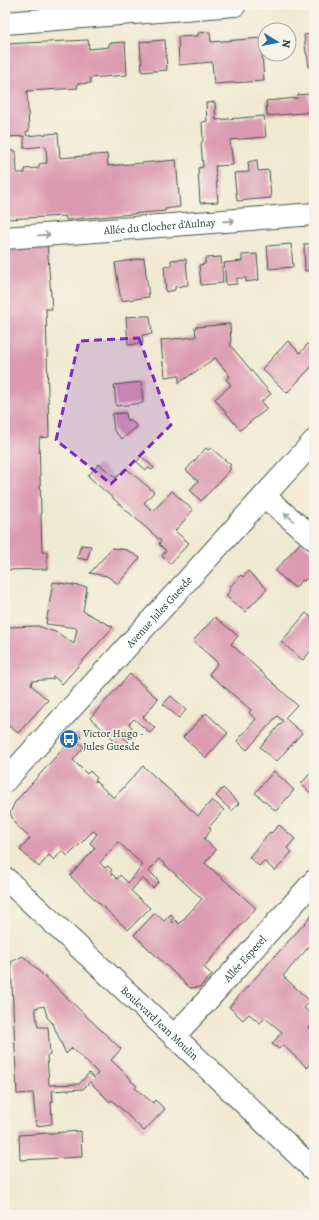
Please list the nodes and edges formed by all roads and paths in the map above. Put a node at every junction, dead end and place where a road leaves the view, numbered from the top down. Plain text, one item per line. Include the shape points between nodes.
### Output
1 (235, 5) edge
2 (5, 23) edge
3 (314, 214) edge
4 (5, 238) edge
5 (314, 441) edge
6 (264, 496) junction
7 (314, 539) edge
8 (5, 781) edge
9 (5, 878) edge
10 (314, 881) edge
11 (174, 1036) junction
12 (314, 1170) edge

1 - 2 street
4 -> 3 street, Allée du Clocher d'Aulnay
5 - 6 street, Avenue Jules Guesde
7 -> 6 street
6 - 8 street, Avenue Jules Guesde
9 - 11 street, Boulevard Jean Moulin
10 - 11 street, Allée Especel
11 - 12 street, Boulevard Jean Moulin

